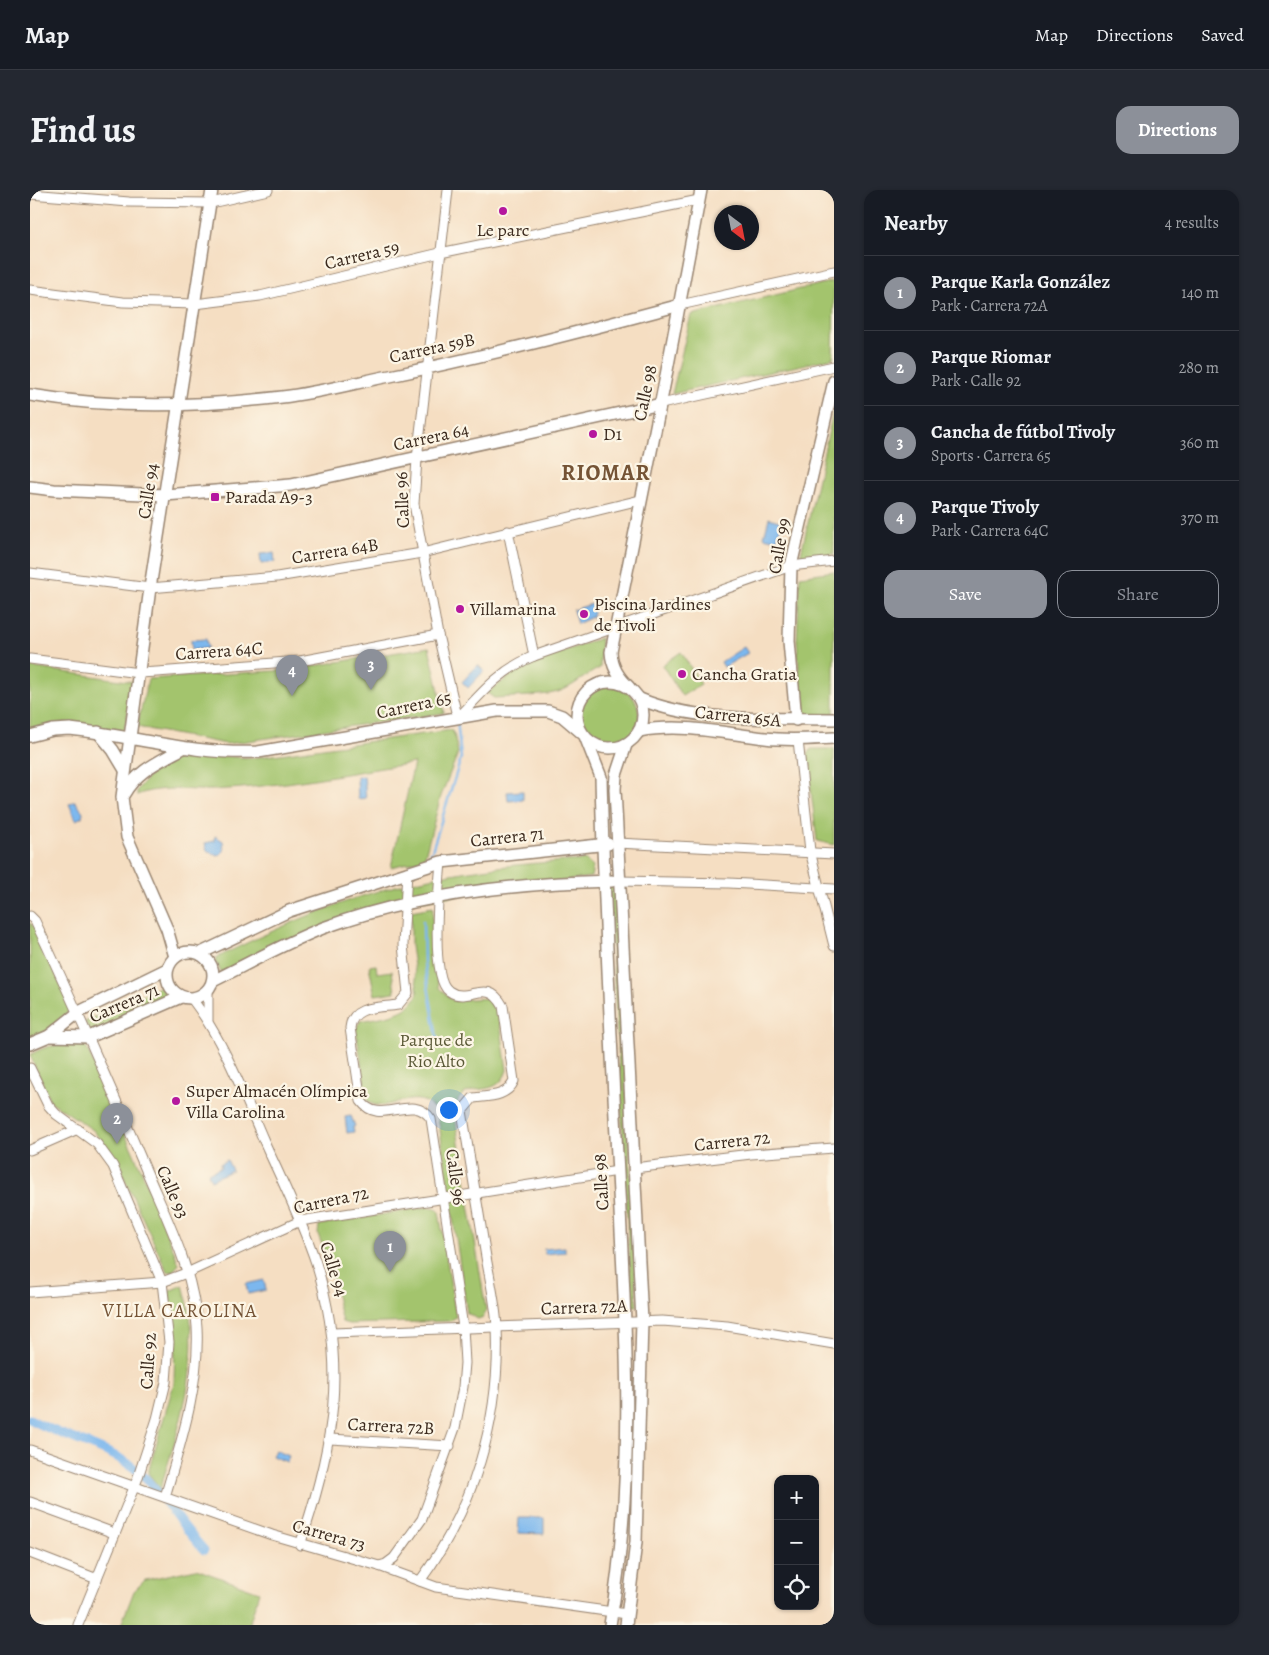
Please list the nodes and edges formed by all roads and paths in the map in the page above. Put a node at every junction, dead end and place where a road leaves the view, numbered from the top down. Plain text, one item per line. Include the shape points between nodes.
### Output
1 (212, 190) edge
2 (268, 190) edge
3 (448, 190) edge
4 (30, 194) edge
5 (700, 195) edge
6 (210, 202) junction
7 (440, 254) junction
8 (834, 271) edge
9 (30, 290) edge
10 (195, 304) junction
11 (680, 305) junction
12 (834, 366) edge
13 (426, 368) junction
14 (834, 381) edge
15 (30, 395) edge
16 (661, 404) junction
17 (179, 405) junction
18 (417, 459) junction
19 (30, 487) edge
20 (165, 495) junction
21 (640, 500) junction
22 (508, 531) junction
23 (422, 553) junction
24 (834, 561) edge
25 (791, 566) junction
26 (30, 574) edge
27 (150, 588) junction
28 (614, 630) junction
29 (438, 635) junction
30 (534, 656) junction
31 (30, 659) edge
32 (139, 673) junction
33 (629, 687) junction
34 (640, 699) junction
35 (458, 716) junction
36 (834, 719) edge
37 (796, 720) junction
38 (639, 731) junction
39 (98, 732) junction
40 (30, 736) edge
41 (584, 736) junction
42 (128, 738) junction
43 (834, 738) edge
44 (798, 740) junction
45 (153, 742) junction
46 (626, 745) junction
47 (184, 748) junction
48 (157, 763) junction
49 (125, 770) junction
50 (122, 797) junction
51 (617, 843) junction
52 (602, 844) junction
53 (810, 851) junction
54 (834, 854) edge
55 (440, 862) junction
56 (407, 872) junction
57 (604, 881) junction
58 (620, 881) junction
59 (818, 886) junction
60 (834, 889) edge
61 (437, 898) junction
62 (406, 903) junction
63 (30, 916) edge
64 (168, 929) junction
65 (834, 946) edge
66 (196, 952) junction
67 (175, 957) junction
68 (167, 969) junction
69 (210, 985) junction
70 (187, 998) junction
71 (79, 1012) junction
72 (208, 1020) junction
73 (49, 1036) junction
74 (89, 1037) junction
75 (30, 1044) edge
76 (30, 1068) edge
77 (78, 1129) junction
78 (834, 1148) edge
79 (30, 1150) edge
80 (634, 1168) junction
81 (618, 1171) junction
82 (476, 1193) junction
83 (442, 1198) junction
84 (300, 1220) junction
85 (189, 1272) junction
86 (162, 1282) junction
87 (30, 1292) edge
88 (642, 1321) junction
89 (626, 1322) junction
90 (497, 1326) junction
91 (463, 1327) junction
92 (333, 1333) junction
93 (834, 1344) edge
94 (330, 1439) junction
95 (450, 1446) junction
96 (30, 1450) edge
97 (135, 1483) junction
98 (160, 1495) junction
99 (30, 1502) edge
100 (114, 1533) junction
101 (300, 1545) junction
102 (30, 1553) edge
103 (379, 1566) junction
104 (97, 1579) junction
105 (420, 1580) junction
106 (612, 1612) junction
107 (626, 1620) edge
108 (78, 1625) edge
109 (610, 1625) edge

1 - 6 street, Calle 94
2 - 6 street
3 - 7 street, Calle 96
4 - 6 street via 129,202
5 - 7 street, Carrera 59
5 - 11 street, Calle 98
6 - 10 street, Calle 94
7 - 10 street, Carrera 59 via 260,296
7 - 13 street, Calle 96
8 - 11 street, Carrera 59B
9 - 10 street, Carrera 59 via 123,302
10 - 17 street, Calle 94
11 - 13 street, Carrera 59B via 542,342
11 - 16 street, Calle 98
12 - 16 street, Carrera 64
13 - 17 street, Carrera 59B via 284,397
13 - 18 street, Calle 96
14 - 25 street, Calle 99
15 - 17 street, Carrera 59B via 112,405
16 - 18 street, Carrera 64
16 - 21 street, Calle 98
17 - 20 street, Calle 94
18 - 20 street, Carrera 64 via 291,485
18 - 23 street, Calle 96 via 414,504
19 - 20 street, Carrera 64
20 - 27 street, Calle 94
21 - 22 street, Carrera 64B
21 - 28 street, Calle 98
22 - 23 street, Carrera 64B
22 - 30 street
23 - 27 street, Carrera 64B via 277,577
23 - 29 street, Calle 96
24 - 25 street, Carrera 65
25 - 28 street, Carrera 65
25 - 37 street, Calle 99 via 789,641
26 - 27 street, Carrera 64B
27 - 32 street, Calle 94
28 - 30 street, Carrera 65
28 - 33 street, Calle 98 via 613,666
29 - 32 street, Carrera 64C via 300,661
29 - 35 street, Calle 96
30 - 35 street, Carrera 65 via 503,673
31 - 32 street, Carrera 64C
32 - 42 street, Calle 94
33 - 34 street
33 - 41 street via 605,681 584,693 576,717
34 - 37 street, Carrera 65A via 661,708 685,712
34 - 38 street via 643,721
35 - 41 street via 497,711 548,711 562,716
35 - 47 street, Carrera 65 via 258,752
36 - 37 street, Carrera 65A
38 - 44 street, Carrera 65A via 678,727
38 - 46 street
39 - 40 street, Carrera 65 via 53,730
39 - 42 street, Carrera 65
39 - 49 street
41 - 46 street via 609,749
41 - 52 street, Calle 98 via 601,777
42 - 45 street, Carrera 65
42 - 49 street, Calle 94
43 - 44 street, Carrera 65A
44 - 53 street
45 - 47 street, Carrera 65
45 - 48 street
46 - 51 street, Calle 98 via 616,774
47 - 48 street
48 - 50 street via 135,778
49 - 50 street, Calle 94
50 - 64 street, Calle 94 via 127,837
51 - 52 street, Carrera 71
51 - 53 street, Carrera 71
51 - 58 street, Calle 98
52 - 55 street, Carrera 71
52 - 57 street, Calle 98
53 - 54 street, Carrera 71
53 - 59 street
55 - 56 street, Carrera 71
55 - 61 street, Calle 96
56 - 62 street, Calle 96
56 - 66 street, Carrera 71 via 289,911
57 - 58 street
57 - 61 street via 539,884
57 - 81 street, Calle 98
58 - 59 street
58 - 80 street, Calle 98
59 - 60 street
59 - 65 street
61 - 62 street
61 - 82 street, Calle 96 via 436,939 444,985 449,992 458,995 488,991 498,996 503,1006 514,1081 504,1093 473,1098 462,1111
62 - 69 street via 324,928
62 - 83 street, Calle 96 via 403,945 408,993 398,1005 357,1011 350,1018 350,1028 361,1102 366,1108 373,1112 418,1107 425,1110 431,1119
63 - 71 street, Calle 93
64 - 66 street, Calle 94
64 - 67 street, Calle 94
66 - 67 street
66 - 69 street via 206,956 213,969
67 - 68 street
68 - 70 street via 170,986
68 - 71 street, Carrera 71
69 - 70 street
69 - 72 street, Calle 94
70 - 72 street, Calle 94
70 - 74 street, Carrera 71
71 - 73 street, Carrera 71
71 - 74 street, Calle 93
72 - 84 street, Calle 94
73 - 74 street, Carrera 71
73 - 75 street, Carrera 71
74 - 85 street, Calle 93
76 - 77 street, Calle 92 via 48,1105
77 - 79 street
77 - 86 street, Calle 92 via 97,1144 113,1166
78 - 80 street, Carrera 72
80 - 88 street, Calle 98
81 - 82 street, Carrera 72
81 - 89 street, Calle 98
82 - 83 street, Carrera 72
82 - 90 street, Calle 96
83 - 84 street, Carrera 72
83 - 91 street, Calle 96
84 - 85 street, Carrera 72
84 - 92 street, Calle 94 via 324,1291
85 - 86 street, Carrera 72
85 - 98 street, Calle 93 via 197,1327 197,1369 183,1435
86 - 87 street, Carrera 72
86 - 97 street, Calle 92 via 169,1342 166,1382
88 - 89 street, Carrera 72A
88 - 93 street, Carrera 72A via 726,1326
88 - 107 street, Calle 98 via 636,1542
89 - 90 street, Carrera 72A
89 - 106 street, Calle 98 via 621,1553
90 - 91 street, Carrera 72A
90 - 105 street, Calle 96 via 495,1399 483,1454 455,1526
91 - 92 street, Carrera 72A
91 - 95 street, Calle 96 via 463,1387
92 - 94 street, Calle 94 via 335,1401
94 - 95 street, Carrera 72B
94 - 101 street, Calle 94
95 - 103 street, Calle 96 via 413,1535 390,1562
96 - 97 street, Carrera 73
97 - 98 street, Carrera 73
97 - 100 street, Calle 92
98 - 101 street, Carrera 73
99 - 100 street
100 - 104 street, Calle 92
101 - 103 street, Carrera 73
102 - 104 street
103 - 105 street, Carrera 73
104 - 108 street, Calle 92
105 - 106 street, Carrera 73 via 436,1587
106 - 107 street, Carrera 73
106 - 109 street, Calle 98

